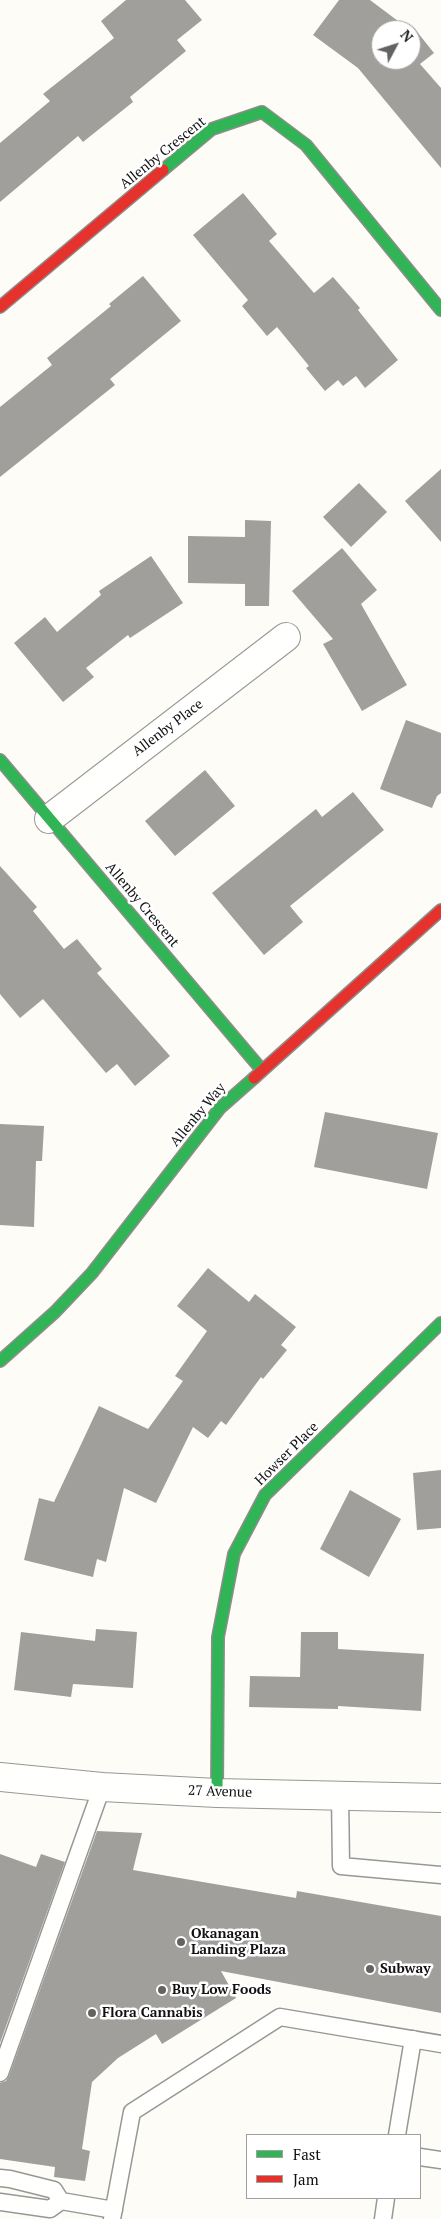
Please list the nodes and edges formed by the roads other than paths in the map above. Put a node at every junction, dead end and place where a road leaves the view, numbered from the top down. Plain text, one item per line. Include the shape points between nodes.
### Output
1 (0, 307) edge
2 (441, 310) edge
3 (286, 637) dead end
4 (0, 760) edge
5 (49, 818) junction
6 (441, 910) edge
7 (261, 1069) junction
8 (441, 1323) edge
9 (0, 1361) edge
10 (0, 1777) edge
11 (102, 1787) junction
12 (217, 1793) junction
13 (340, 1794) junction
14 (441, 1798) edge
15 (441, 1875) edge
16 (413, 2039) junction
17 (441, 2044) edge
18 (0, 2073) edge
19 (397, 2134) edge
20 (421, 2157) edge
21 (441, 2160) edge
22 (0, 2178) edge
23 (386, 2199) edge
24 (61, 2201) junction
25 (0, 2202) edge
26 (113, 2215) edge
27 (383, 2219) edge

1 - 2 street, Allenby Crescent via 212,129 262,112 306,145
3 - 5 street, Allenby Place
4 - 5 street, Allenby Crescent
5 - 7 street, Allenby Crescent
6 - 7 street, Allenby Way
7 - 9 street, Allenby Way via 220,1108 92,1273 55,1312
8 - 12 street, Howser Place via 265,1495 234,1554 218,1637
10 - 11 street, 27 Avenue
11 - 12 street, 27 Avenue
11 - 18 lane
12 - 13 street, 27 Avenue
13 - 14 street, 27 Avenue
13 - 15 lane via 341,1866
16 - 17 lane
16 - 19 lane
16 - 26 lane via 280,2017 132,2112
20 - 21 lane
22 - 24 lane via 54,2190
23 - 27 lane
24 - 25 lane via 50,2210
24 - 26 lane

